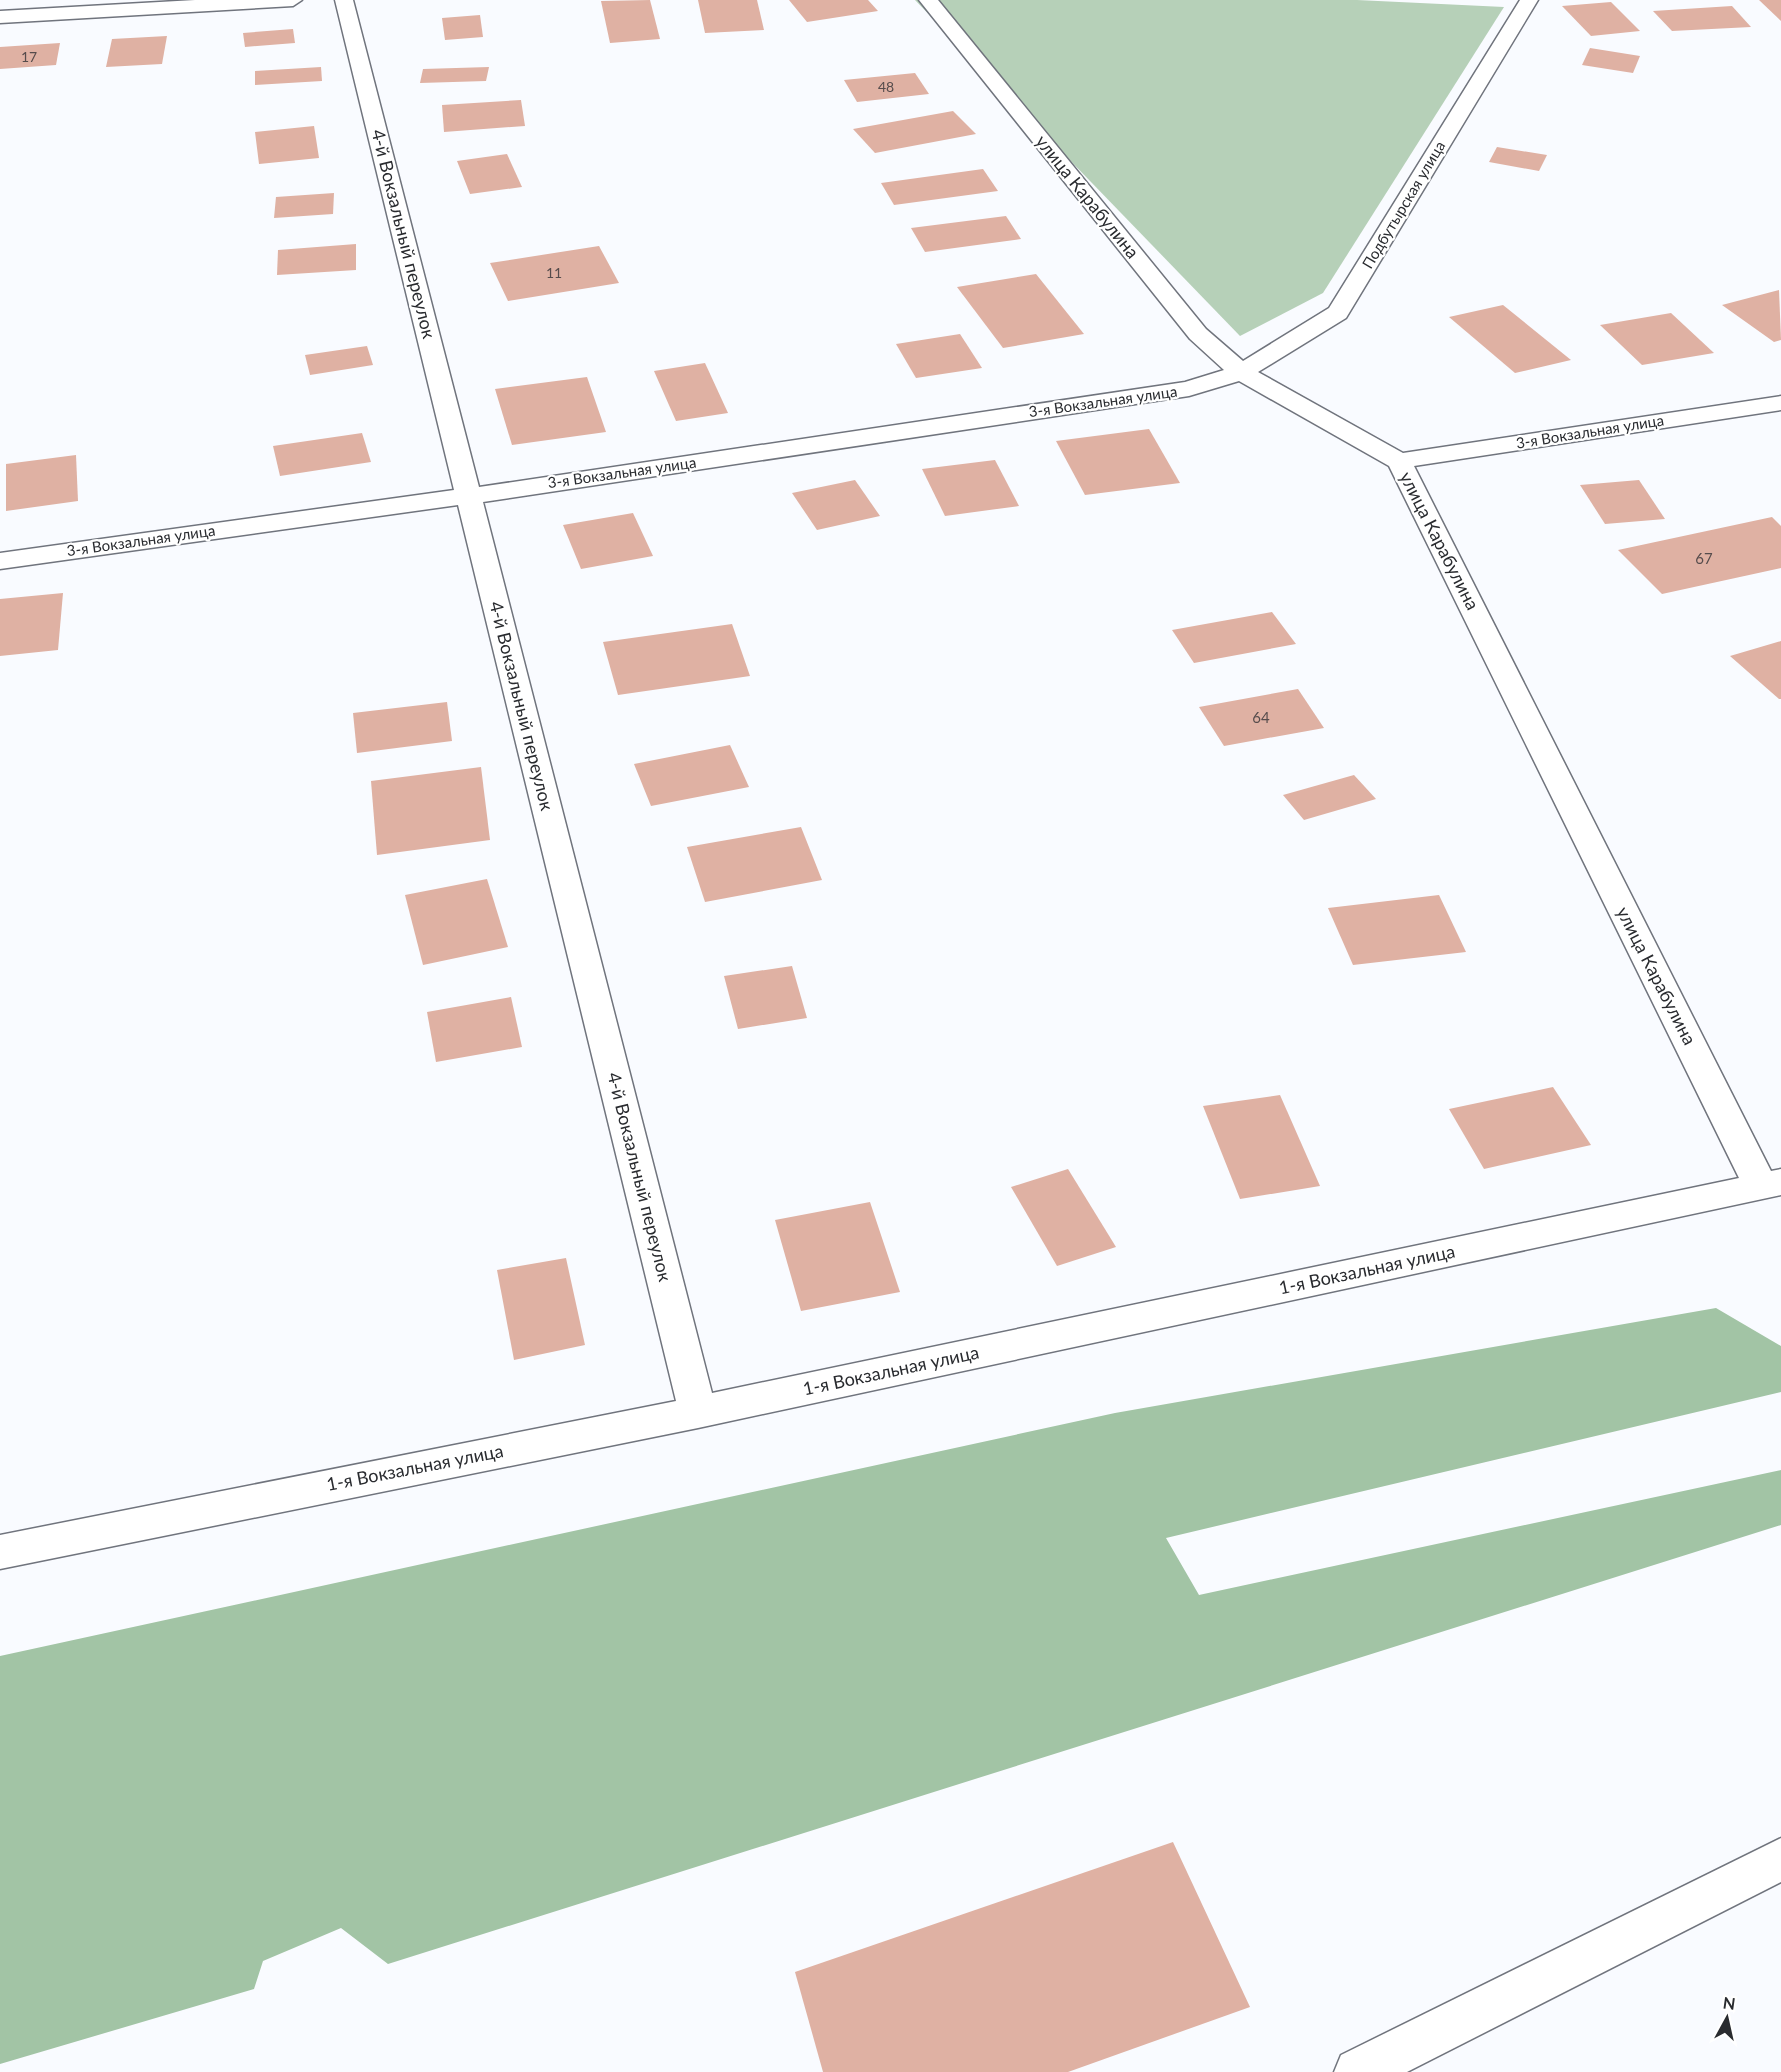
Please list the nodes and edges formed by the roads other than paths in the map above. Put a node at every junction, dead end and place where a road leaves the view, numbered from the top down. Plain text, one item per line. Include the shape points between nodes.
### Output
1 (293, 0) edge
2 (344, 0) edge
3 (928, 0) edge
4 (1529, 0) edge
5 (0, 18) edge
6 (1241, 372) junction
7 (1781, 403) edge
8 (1399, 461) junction
9 (468, 496) junction
10 (0, 561) edge
11 (1771, 1184) edge
12 (698, 1412) junction
13 (0, 1552) edge
14 (1781, 1859) edge
15 (1358, 2072) edge

1 - 5 street
2 - 9 street, 4-й Вокзальный переулок
3 - 6 street, улица Карабулина via 1198,334
4 - 6 street, Подбутырская улица via 1338,313
6 - 8 street, улица Карабулина
6 - 9 street, 3-я Вокзальная улица via 1189,389
7 - 8 street, 3-я Вокзальная улица
8 - 11 street, улица Карабулина
9 - 10 street, 3-я Вокзальная улица
9 - 12 street, 4-й Вокзальный переулок
11 - 12 street, 1-я Вокзальная улица
12 - 13 street, 1-я Вокзальная улица
14 - 15 street

